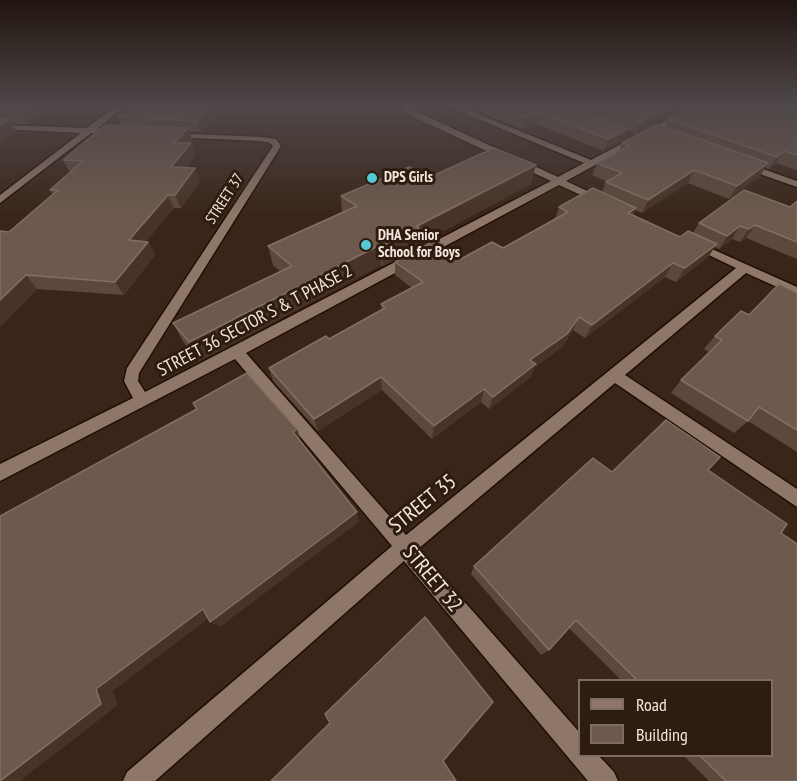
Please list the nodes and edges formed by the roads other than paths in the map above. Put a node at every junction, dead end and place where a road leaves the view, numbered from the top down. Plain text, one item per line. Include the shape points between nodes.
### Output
1 (74, 142) edge
2 (274, 142) edge
3 (475, 142) edge
4 (541, 142) edge
5 (629, 142) edge
6 (729, 160) edge
7 (591, 163) junction
8 (557, 181) junction
9 (797, 184) edge
10 (0, 200) edge
11 (609, 205) edge
12 (681, 239) edge
13 (744, 268) junction
14 (797, 292) edge
15 (237, 352) junction
16 (615, 376) junction
17 (142, 400) junction
18 (0, 473) edge
19 (797, 499) edge
20 (406, 548) junction
21 (578, 751) edge
22 (584, 757) edge
23 (136, 781) edge
24 (604, 781) edge

1 - 10 street
2 - 17 street, STREET 37 via 277,146 132,372 131,381
3 - 8 street
4 - 7 street
5 - 7 street, STREET 36 SECTOR S & T PHASE 2
6 - 9 street
7 - 8 street, STREET 36 SECTOR S & T PHASE 2
8 - 11 street
8 - 15 street, STREET 36 SECTOR S & T PHASE 2
12 - 13 street
13 - 14 street
13 - 16 street, STREET 35
15 - 17 street, STREET 36 SECTOR S & T PHASE 2
15 - 20 street, STREET 32
16 - 19 street
16 - 20 street, STREET 35
17 - 18 street, STREET 36 SECTOR S & T PHASE 2
20 - 21 street, STREET 32
20 - 23 street, STREET 35
22 - 24 street

